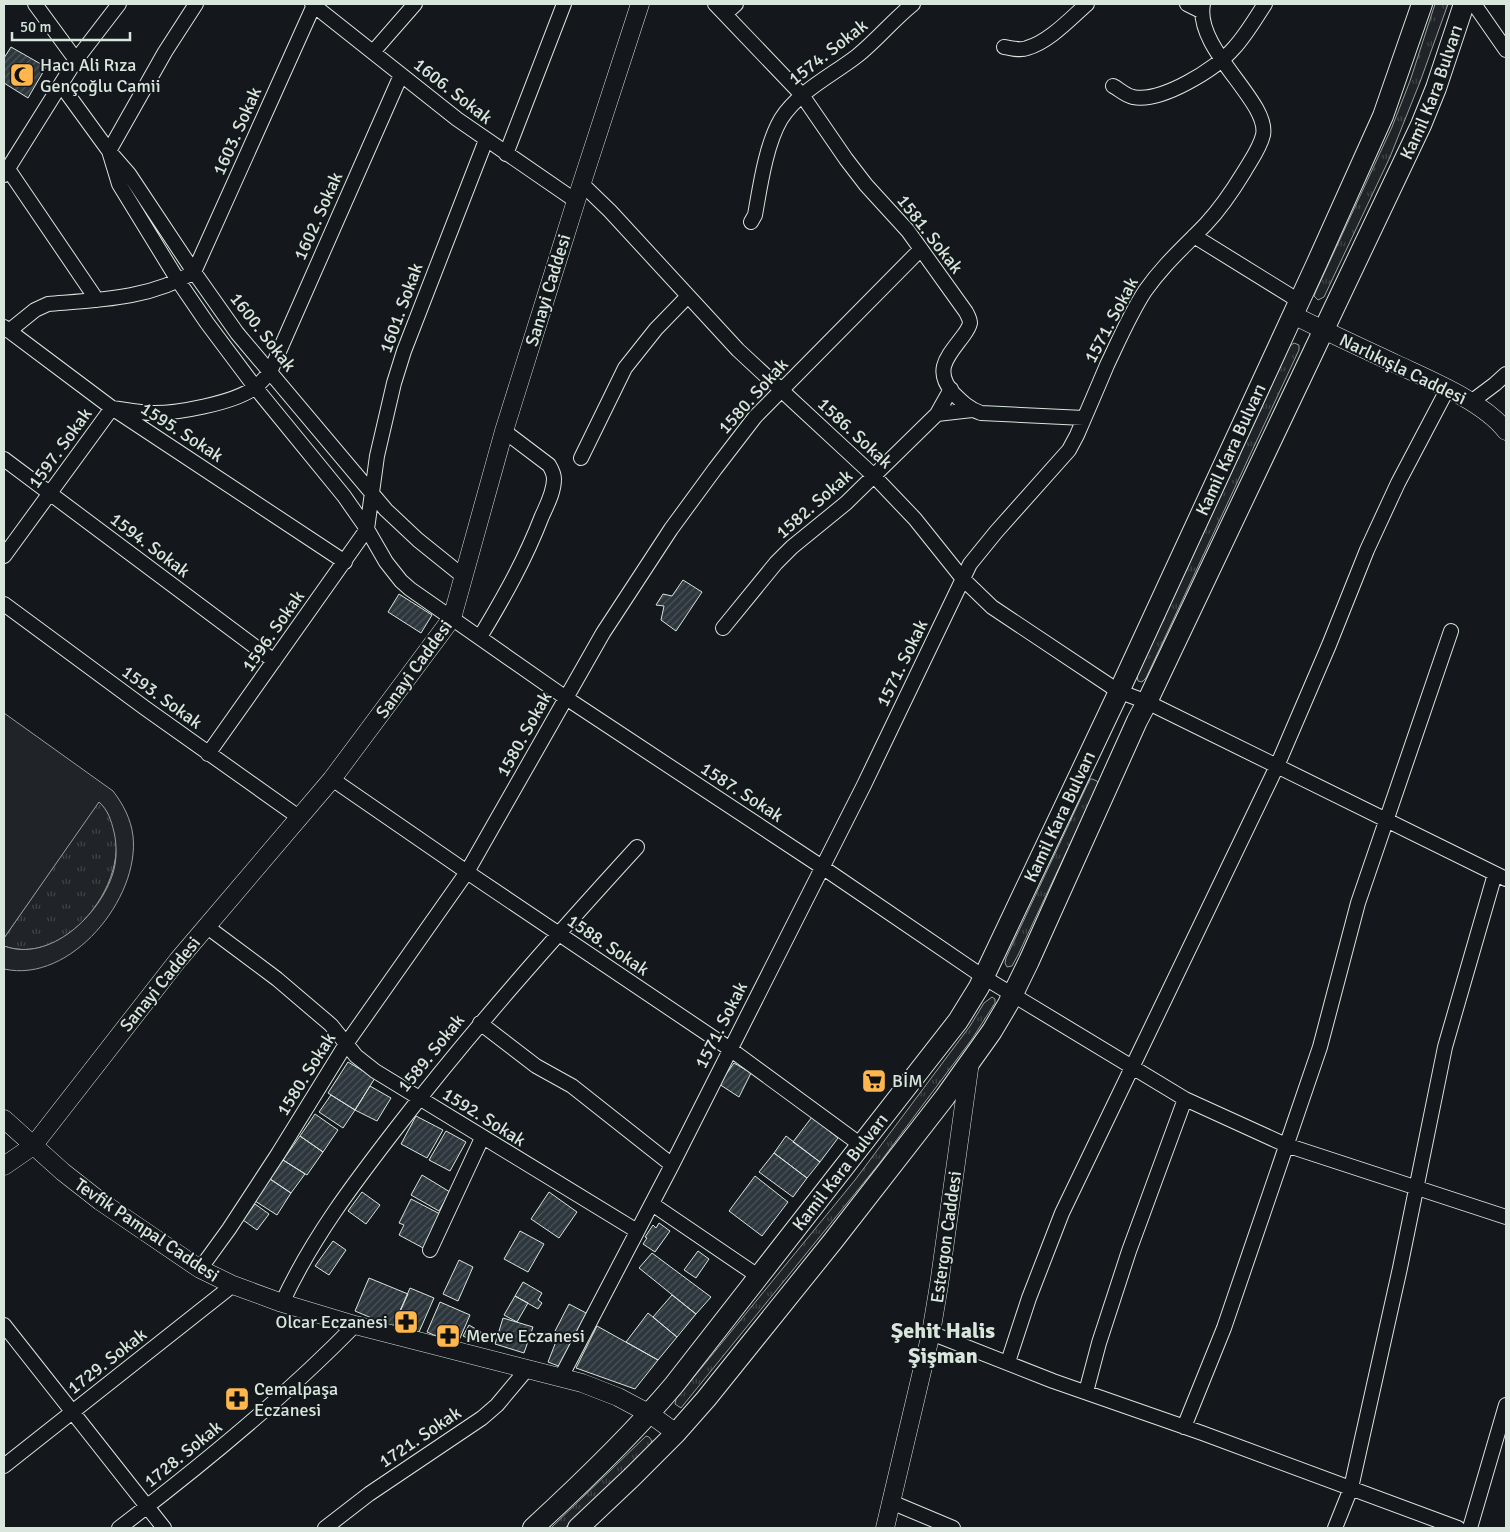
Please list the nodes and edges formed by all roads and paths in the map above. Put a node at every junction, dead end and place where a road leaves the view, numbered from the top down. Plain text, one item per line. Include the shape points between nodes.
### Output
1 (35, 4) edge
2 (119, 4) edge
3 (196, 4) edge
4 (313, 4) edge
5 (415, 4) edge
6 (564, 4) edge
7 (640, 4) edge
8 (715, 4) edge
9 (736, 4) edge
10 (913, 4) edge
11 (1087, 4) edge
12 (1187, 4) edge
13 (1265, 4) edge
14 (1422, 4) edge
15 (1464, 4) edge
16 (1474, 4) edge
17 (1202, 8) edge
18 (725, 14) junction
19 (1004, 46) dead end
20 (1506, 50) edge
21 (373, 52) junction
22 (76, 60) junction
23 (1222, 60) junction
24 (401, 75) junction
25 (61, 85) junction
26 (1113, 86) dead end
27 (802, 94) junction
28 (486, 140) junction
29 (109, 151) junction
30 (506, 154) junction
31 (6, 172) edge
32 (581, 183) junction
33 (576, 201) junction
34 (751, 222) dead end
35 (1194, 236) junction
36 (921, 249) junction
37 (194, 272) junction
38 (178, 282) junction
39 (688, 296) junction
40 (97, 300) junction
41 (1296, 308) junction
42 (7, 329) edge
43 (1323, 330) junction
44 (270, 372) junction
45 (1506, 374) edge
46 (255, 387) junction
47 (951, 389) junction
48 (780, 390) junction
49 (1448, 390) junction
50 (1471, 402) junction
51 (112, 408) junction
52 (972, 410) junction
53 (936, 414) junction
54 (1084, 418) junction
55 (504, 431) junction
56 (1506, 431) edge
57 (581, 458) dead end
58 (4, 459) edge
59 (874, 476) junction
60 (50, 493) junction
61 (371, 494) junction
62 (367, 529) junction
63 (4, 556) edge
64 (345, 562) junction
65 (464, 577) junction
66 (963, 579) junction
67 (4, 604) edge
68 (452, 618) junction
69 (723, 628) dead end
70 (1451, 631) dead end
71 (480, 637) junction
72 (274, 661) junction
73 (1118, 691) junction
74 (566, 698) junction
75 (1147, 702) junction
76 (208, 754) junction
77 (1276, 766) junction
78 (332, 779) junction
79 (300, 818) junction
80 (1386, 820) junction
81 (637, 847) dead end
82 (822, 868) junction
83 (466, 872) junction
84 (1501, 876) edge
85 (206, 926) junction
86 (558, 934) junction
87 (985, 978) junction
88 (1013, 996) junction
89 (480, 1023) junction
90 (346, 1044) junction
91 (730, 1049) junction
92 (970, 1062) junction
93 (1132, 1067) junction
94 (419, 1098) junction
95 (1185, 1099) junction
96 (4, 1119) edge
97 (482, 1138) junction
98 (1286, 1144) junction
99 (861, 1145) junction
100 (33, 1146) junction
101 (672, 1165) junction
102 (4, 1166) edge
103 (1416, 1189) junction
104 (652, 1204) junction
105 (1506, 1217) edge
106 (637, 1232) junction
107 (430, 1250) dead end
108 (200, 1269) junction
109 (758, 1276) junction
110 (233, 1285) junction
111 (282, 1303) junction
112 (4, 1325) edge
113 (355, 1325) junction
114 (931, 1333) junction
115 (1008, 1362) junction
116 (528, 1368) junction
117 (561, 1378) junction
118 (1086, 1392) junction
119 (1506, 1405) edge
120 (73, 1411) junction
121 (650, 1414) junction
122 (1184, 1427) junction
123 (676, 1433) junction
124 (4, 1466) edge
125 (1352, 1488) junction
126 (892, 1502) junction
127 (148, 1506) junction
128 (120, 1528) edge
129 (164, 1528) edge
130 (325, 1528) edge
131 (533, 1528) edge
132 (578, 1528) edge
133 (885, 1528) edge
134 (953, 1528) edge
135 (1335, 1528) edge
136 (1458, 1528) edge
137 (1470, 1528) edge

1 - 22 street
2 - 22 street
3 - 29 street
4 - 21 street, 1606. Sokak
4 - 37 street, 1603. Sokak
5 - 21 street
6 - 30 street
7 - 32 street, Sanayi Caddesi
8 - 18 street, 1581. Sokak
9 - 18 street
10 - 27 street, 1574. Sokak via 857,55
11 - 19 street via 1036,45 1026,49
12 - 17 street
13 - 23 street via 1234,49
14 - 41 main road, Kamil Kara Bulvarı via 1383,116
15 - 43 main road, Kamil Kara Bulvarı via 1421,125
16 - 20 street
17 - 23 street, 1571. Sokak via 1203,21
18 - 27 street, 1581. Sokak
21 - 24 street, 1606. Sokak
22 - 25 street
23 - 26 street via 1169,92 1154,97 1132,97
23 - 35 street, 1571. Sokak via 1258,111 1263,134 1255,154 1232,191
24 - 28 street, 1606. Sokak
24 - 44 street, 1602. Sokak
25 - 29 street, 1600. Sokak
25 - 31 street
27 - 34 street, 1574. Sokak via 789,108 774,134
27 - 36 street, 1581. Sokak via 846,159
28 - 30 street, 1606. Sokak
28 - 61 street, 1601. Sokak via 404,351 386,416
29 - 37 street, 1600. Sokak via 129,174
29 - 38 street, 1587. Sokak via 119,184
30 - 33 street, 1606. Sokak
31 - 40 street
32 - 33 street, Sanayi Caddesi
32 - 39 street, 1586. Sokak
33 - 55 street, Sanayi Caddesi
35 - 41 street
35 - 54 street, 1571. Sokak via 1162,268 1137,305
36 - 47 street, 1581. Sokak via 970,321 944,364 944,381
36 - 48 street, 1580. Sokak
37 - 38 street
37 - 44 street, 1600. Sokak
38 - 40 street via 146,293
38 - 46 street, 1587. Sokak
39 - 48 street, 1586. Sokak
39 - 57 street via 625,368
40 - 42 street via 48,304
41 - 43 street, Narlıkışla Caddesi
41 - 73 main road, Kamil Kara Bulvarı
42 - 51 street, 1595. Sokak
43 - 49 street, Narlıkışla Caddesi
43 - 75 main road, Kamil Kara Bulvarı
44 - 46 street, 1597. Sokak
44 - 61 street, 1600. Sokak
45 - 50 street
46 - 51 street, 1597. Sokak via 246,394 183,410 151,413
46 - 62 street, 1587. Sokak
47 - 52 street, 1581. Sokak
47 - 53 street, 1582. Sokak
48 - 59 street, 1586. Sokak
48 - 74 street, 1580. Sokak via 750,424 671,529 603,633
49 - 50 street, Narlıkışla Caddesi
49 - 77 street via 1398,483 1367,550
50 - 56 street, Narlıkışla Caddesi via 1494,417
51 - 60 street, 1597. Sokak
51 - 64 street, 1595. Sokak
52 - 53 street
52 - 54 street
53 - 59 street, 1582. Sokak
54 - 66 street, 1571. Sokak via 1069,450 978,553
55 - 65 street, Sanayi Caddesi
55 - 71 street via 549,465 554,482 517,575
58 - 60 street, 1594. Sokak
59 - 66 street, 1586. Sokak via 915,519
59 - 69 street, 1582. Sokak via 792,547
60 - 63 street, 1597. Sokak
60 - 72 street, 1594. Sokak
61 - 62 street, 1601. Sokak
61 - 65 street, 1600. Sokak via 404,528
62 - 64 street, 1596. Sokak
62 - 68 street, 1587. Sokak via 401,581
64 - 72 street, 1596. Sokak
65 - 68 street, Sanayi Caddesi
66 - 73 street, 1586. Sokak via 992,607
66 - 82 street, 1571. Sokak
67 - 76 street, 1593. Sokak
68 - 71 street, 1587. Sokak
68 - 78 street, Sanayi Caddesi
70 - 80 street
71 - 74 street, 1587. Sokak
72 - 76 street, 1596. Sokak
73 - 75 street, 1586. Sokak
73 - 87 main road, Kamil Kara Bulvarı
74 - 82 street, 1587. Sokak
74 - 83 street, 1580. Sokak
75 - 77 street, 1586. Sokak
75 - 88 main road, Kamil Kara Bulvarı
76 - 79 street, 1593. Sokak
77 - 80 street, 1586. Sokak
77 - 93 street
78 - 79 street, Sanayi Caddesi
78 - 83 street, 1588. Sokak
79 - 85 street, Sanayi Caddesi
80 - 84 street, 1586. Sokak
80 - 98 street via 1358,904 1320,1047
81 - 86 street, 1589. Sokak
82 - 87 street, 1587. Sokak
82 - 91 street, 1571. Sokak
83 - 86 street, 1588. Sokak
83 - 90 street, 1580. Sokak
84 - 103 street via 1445,1047
85 - 90 street, 1592. Sokak via 332,1025
85 - 100 street, Sanayi Caddesi
86 - 89 street, 1589. Sokak
86 - 91 street, 1588. Sokak
87 - 88 street, 1587. Sokak
87 - 99 main road, Kamil Kara Bulvarı via 958,1021
88 - 92 main road, Kamil Kara Bulvarı
88 - 93 street, 1587. Sokak
89 - 94 street, 1589. Sokak
89 - 101 street via 536,1066 572,1086
90 - 94 street, 1592. Sokak via 375,1071
90 - 108 street, 1580. Sokak via 229,1229
91 - 99 street, 1588. Sokak
91 - 101 street, 1571. Sokak
92 - 114 street, Estergon Caddesi
92 - 123 main road, Kamil Kara Bulvarı via 827,1248
93 - 95 street, 1587. Sokak
93 - 115 street via 1062,1213 1028,1298
94 - 97 street, 1592. Sokak
94 - 111 street, 1589. Sokak via 328,1220
95 - 98 street, 1587. Sokak
95 - 118 street via 1129,1251
96 - 100 street, Tevfik Pampal Caddesi
97 - 106 street, 1592. Sokak
97 - 107 street
98 - 103 street, 1587. Sokak
98 - 122 street via 1224,1328
99 - 109 main road, Kamil Kara Bulvarı
100 - 102 street, Sanayi Caddesi
100 - 108 street, Tevfik Pampal Caddesi via 100,1201
101 - 104 street, 1571. Sokak
103 - 105 street, 1587. Sokak
103 - 125 street
104 - 106 street, 1571. Sokak
104 - 109 street
106 - 117 street, 1571. Sokak
108 - 110 street, Tevfik Pampal Caddesi
109 - 121 main road, Kamil Kara Bulvarı
110 - 111 street, Tevfik Pampal Caddesi
110 - 120 street, 1729. Sokak
111 - 113 street, Tevfik Pampal Caddesi
112 - 120 street
113 - 116 street, Tevfik Pampal Caddesi
113 - 127 street, 1728. Sokak via 292,1387
114 - 115 street
114 - 126 street, Estergon Caddesi
115 - 118 street
116 - 117 street, Tevfik Pampal Caddesi
116 - 130 street, 1721. Sokak via 482,1418 369,1494
117 - 121 street, Tevfik Pampal Caddesi via 598,1389
118 - 122 street
119 - 137 street
120 - 124 street, 1729. Sokak
120 - 127 street
121 - 123 street, Tevfik Pampal Caddesi
121 - 131 main road, Kamil Kara Bulvarı
122 - 125 street
123 - 132 main road, Kamil Kara Bulvarı
125 - 135 street
125 - 136 street
126 - 133 street, Estergon Caddesi
126 - 134 street
127 - 128 street, 1728. Sokak
127 - 129 street

